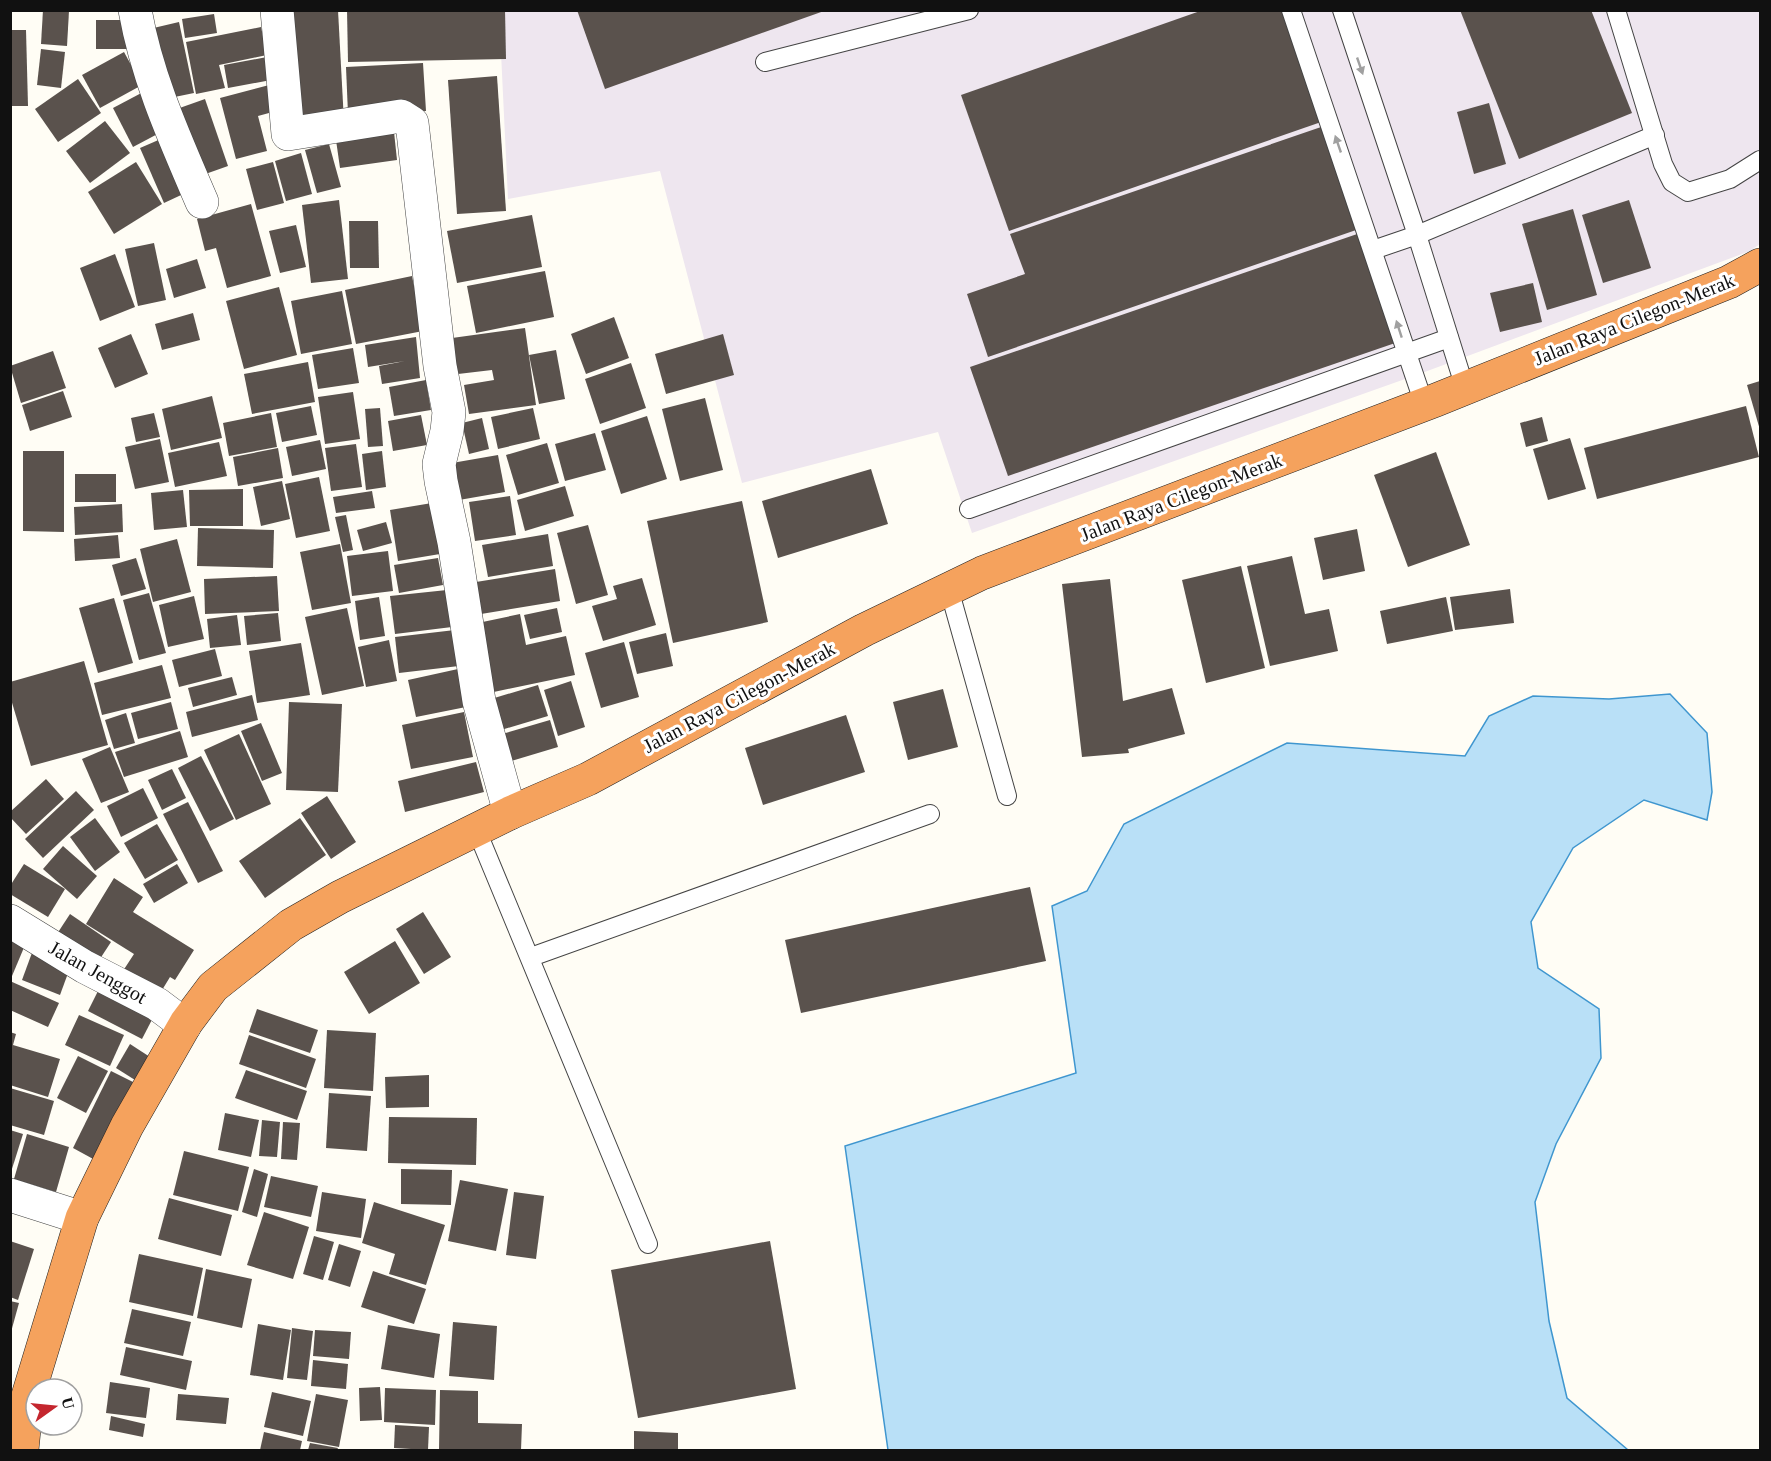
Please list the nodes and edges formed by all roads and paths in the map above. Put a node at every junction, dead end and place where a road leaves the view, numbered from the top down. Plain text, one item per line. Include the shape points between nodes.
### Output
1 (135, 10) edge
2 (277, 10) edge
3 (969, 10) edge
4 (1291, 10) edge
5 (1342, 10) edge
6 (1616, 10) edge
7 (765, 62) dead end
8 (1655, 135) junction
9 (1761, 160) edge
10 (202, 202) dead end
11 (1418, 235) junction
12 (1373, 250) junction
13 (1761, 265) edge
14 (1449, 338) junction
15 (1407, 352) junction
16 (1465, 388) junction
17 (1424, 404) junction
18 (969, 509) dead end
19 (949, 589) junction
20 (1007, 796) dead end
21 (510, 813) junction
22 (930, 814) dead end
23 (477, 831) junction
24 (10, 921) edge
25 (531, 957) junction
26 (185, 1025) junction
27 (10, 1195) edge
28 (82, 1218) junction
29 (648, 1244) dead end
30 (22, 1450) edge

1 - 10 street via 156,94
2 - 21 street via 288,134 401,116 412,123 440,366 449,412 439,464 441,481 479,701
3 - 7 lane
12 -> 4 lane
5 -> 11 lane
6 - 8 lane
8 - 9 lane via 1672,182 1688,192 1730,179
8 - 11 lane
11 - 12 lane
11 - 14 lane
15 -> 12 lane
13 - 16 highway, Jalan Raya Cilegon-Merak via 1729,282
14 - 15 lane
14 - 16 lane
15 - 17 lane
15 - 18 lane
16 - 17 highway, Jalan Raya Cilegon-Merak
17 - 19 highway, Jalan Raya Cilegon-Merak
19 - 20 lane
19 - 21 highway, Jalan Raya Cilegon-Merak via 864,630 588,779
21 - 23 highway, Jalan Raya Cilegon-Merak
22 - 25 lane
23 - 25 lane
23 - 26 highway, Jalan Raya Cilegon-Merak via 291,925 213,987
24 - 26 street, Jalan Jenggot via 85,967 157,1004
25 - 29 lane
26 - 28 highway, Jalan Raya Cilegon-Merak via 127,1126
27 - 28 street
28 - 30 highway, Jalan Raya Cilegon-Merak via 27,1399

